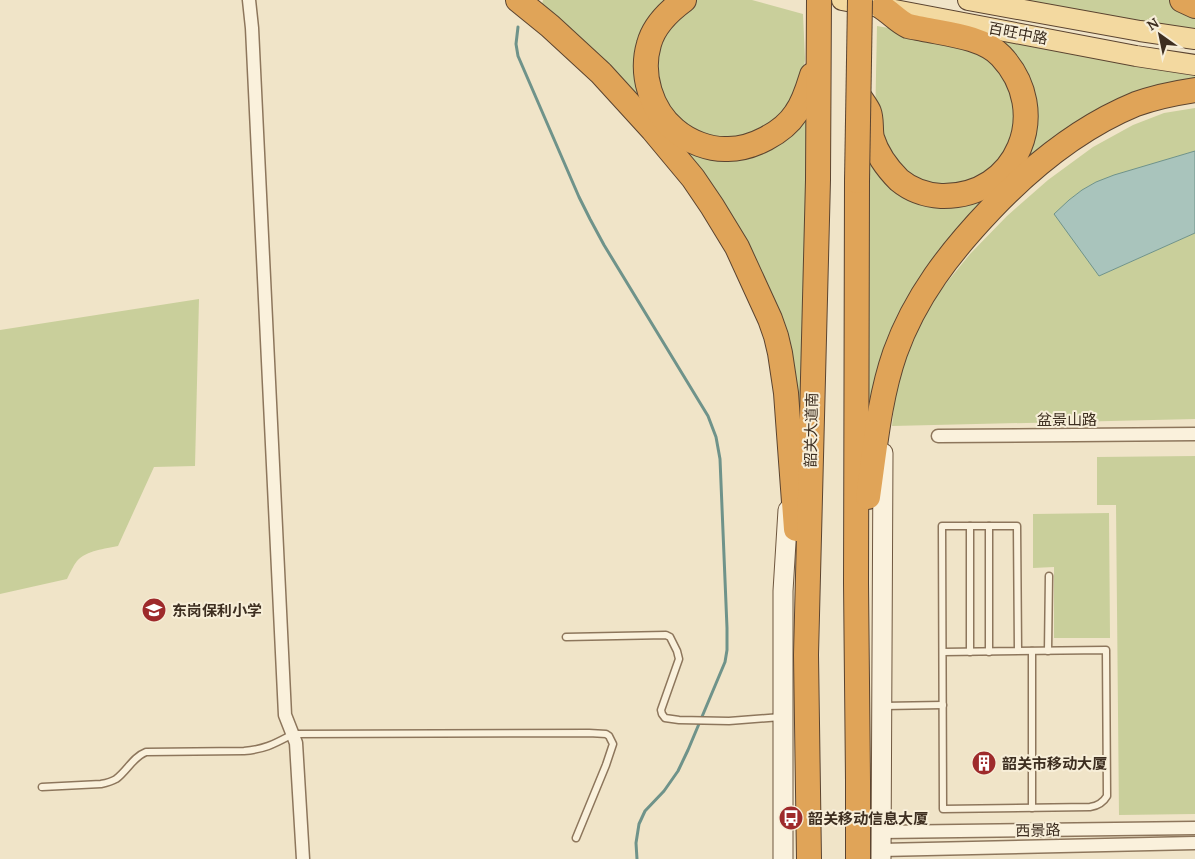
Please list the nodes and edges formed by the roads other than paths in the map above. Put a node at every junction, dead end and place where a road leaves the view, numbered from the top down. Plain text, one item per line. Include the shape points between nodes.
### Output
1 (249, 0) edge
2 (518, 0) edge
3 (684, 0) edge
4 (819, 0) edge
5 (842, 0) edge
6 (860, 0) edge
7 (968, 0) edge
8 (1182, 0) edge
9 (1195, 6) edge
10 (883, 8) junction
11 (1195, 39) edge
12 (818, 53) junction
13 (1195, 65) edge
14 (1195, 90) edge
15 (859, 96) junction
16 (883, 396) junction
17 (1195, 434) edge
18 (938, 436) dead end
19 (791, 469) junction
20 (970, 526) junction
21 (989, 526) junction
22 (1049, 576) dead end
23 (856, 583) junction
24 (566, 637) dead end
25 (1018, 651) junction
26 (1032, 651) junction
27 (1048, 651) junction
28 (943, 652) junction
29 (970, 652) junction
30 (989, 652) junction
31 (806, 655) junction
32 (943, 705) junction
33 (881, 706) junction
34 (783, 717) junction
35 (293, 734) junction
36 (42, 787) dead end
37 (1032, 808) junction
38 (1195, 828) edge
39 (576, 838) dead end
40 (1195, 843) edge
41 (881, 847) edge
42 (303, 859) edge
43 (782, 859) edge
44 (809, 859) edge
45 (858, 859) edge

1 - 35 street via 285,715
2 - 19 highway via 594,67 647,124 693,178 737,247 776,336 784,373
3 - 12 highway via 669,11 649,43 647,77 653,101 666,120 675,130 700,144 728,149 759,142 781,129 801,106
4 - 12 highway, 韶关大道南
5 - 10 main road, 百旺中路
6 - 15 highway, bridge
7 - 11 main road, 百旺中路
8 - 9 highway
10 - 13 main road, 百旺中路
10 - 15 highway via 907,25 976,41 1001,56 1020,83 1026,115 1024,133 1013,160 988,184 966,194 927,195 907,186 886,164 872,137 869,112
12 - 31 highway, 韶关大道南 via 818,180
14 - 16 highway via 1160,96 1101,121 1067,142 1009,190 930,282 895,352
15 - 23 highway, bridge
16 - 23 highway
16 - 33 street
17 - 18 street, 盆景山路
19 - 31 highway
19 - 34 street via 784,552
20 - 21 lane
20 - 28 lane via 942,526
20 - 29 lane
21 - 25 lane via 1017,526
21 - 30 lane
22 - 27 lane
23 - 45 highway
24 - 34 lane via 668,636 679,659 661,712 665,718 729,721
25 - 26 lane
25 - 30 lane
26 - 27 lane
26 - 37 lane
27 - 37 lane via 1106,650 1107,796 1094,807
28 - 29 lane
28 - 32 lane
29 - 30 lane
31 - 44 highway, 韶关大道南
32 - 33 lane
32 - 37 lane via 943,809
33 - 41 street
34 - 43 street
35 - 36 lane via 270,746 244,751 146,752 109,782
35 - 39 lane via 606,734 611,738 612,748
35 - 42 street
38 - 41 street, 西景路
40 - 41 street, 西景路

